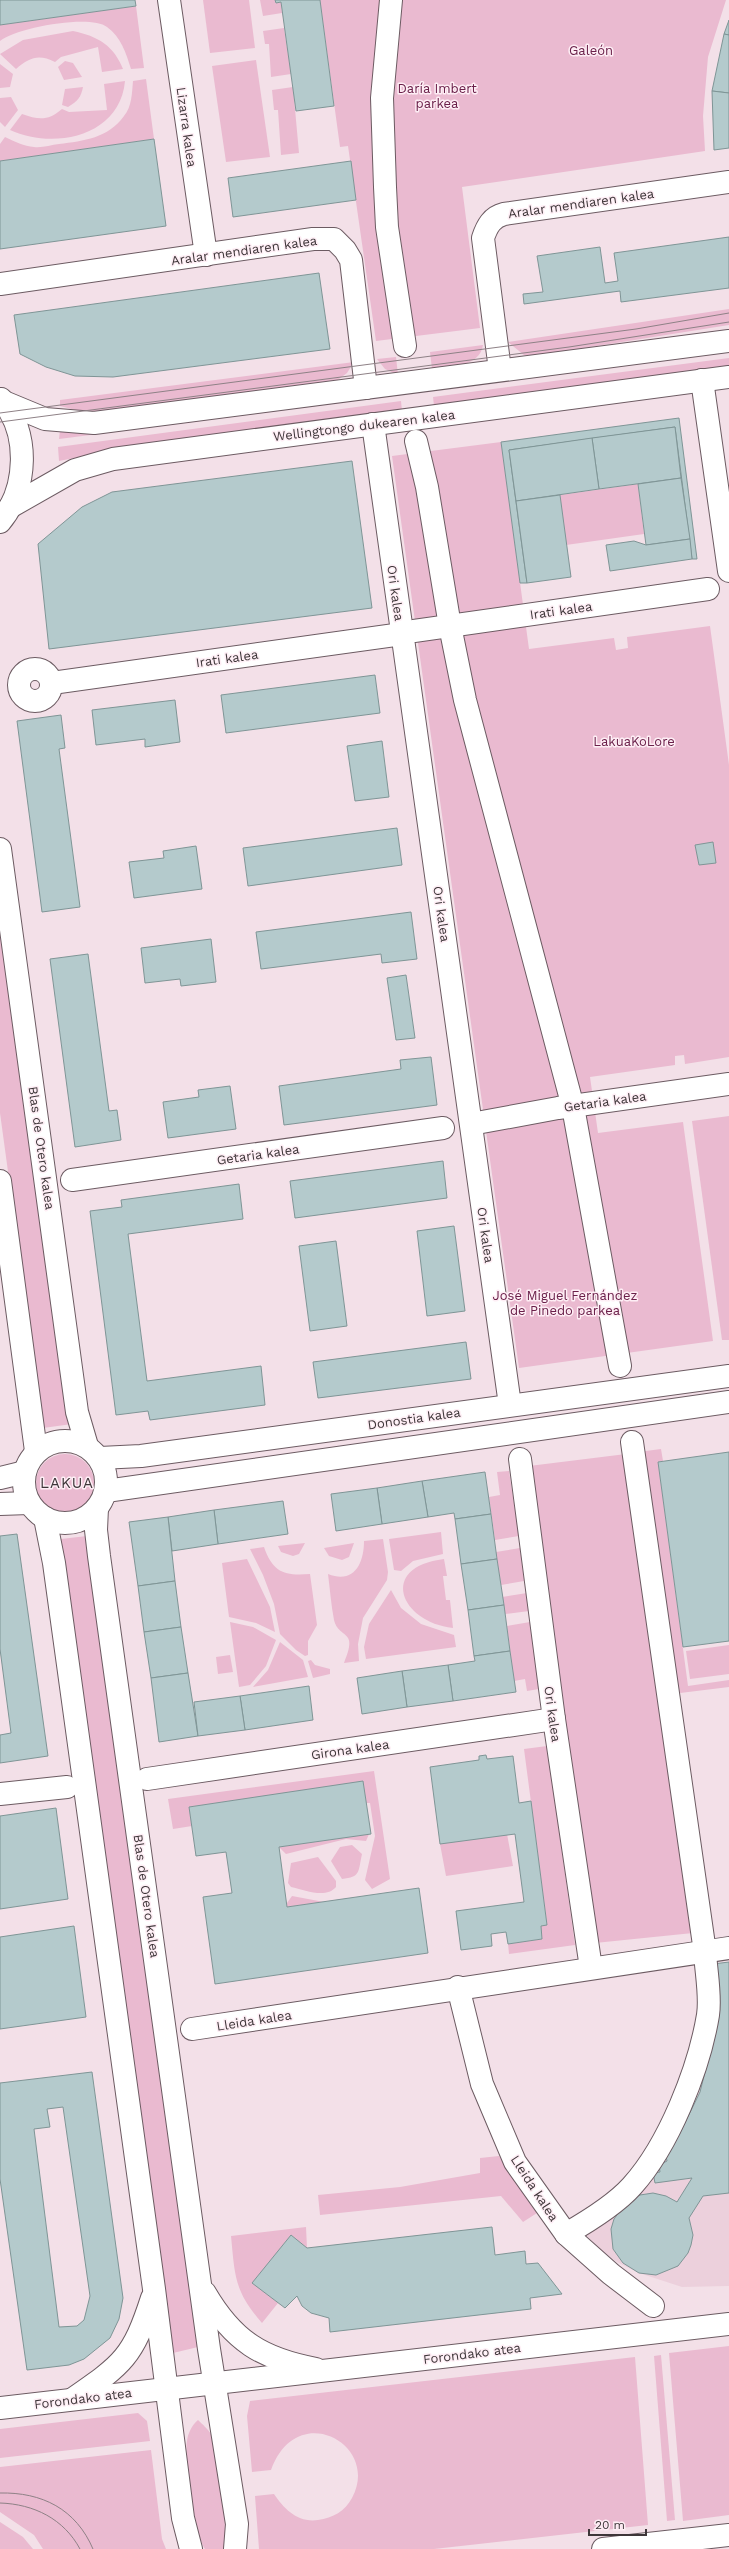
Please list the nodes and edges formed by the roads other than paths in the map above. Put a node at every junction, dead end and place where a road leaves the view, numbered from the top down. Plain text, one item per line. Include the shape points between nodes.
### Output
1 (169, 0) edge
2 (391, 0) edge
3 (729, 182) edge
4 (206, 255) junction
5 (0, 284) edge
6 (729, 341) edge
7 (405, 346) dead end
8 (500, 370) junction
9 (729, 377) edge
10 (702, 380) junction
11 (366, 388) junction
12 (2, 400) edge
13 (373, 424) junction
14 (416, 441) dead end
15 (5, 514) edge
16 (729, 571) edge
17 (708, 589) dead end
18 (450, 626) junction
19 (408, 632) junction
20 (52, 683) dead end
21 (0, 849) edge
22 (729, 1084) edge
23 (573, 1107) junction
24 (482, 1122) dead end
25 (443, 1128) dead end
26 (72, 1180) dead end
27 (0, 1181) edge
28 (8, 1293) edge
29 (620, 1366) dead end
30 (729, 1376) edge
31 (729, 1402) edge
32 (510, 1405) junction
33 (632, 1442) dead end
34 (36, 1451) junction
35 (93, 1452) junction
36 (520, 1459) dead end
37 (25, 1472) junction
38 (0, 1478) edge
39 (101, 1500) junction
40 (29, 1503) junction
41 (0, 1504) edge
42 (46, 1518) junction
43 (554, 1719) junction
44 (147, 1779) dead end
45 (67, 1787) dead end
46 (0, 1794) edge
47 (729, 1948) edge
48 (706, 1952) junction
49 (591, 1968) junction
50 (458, 1988) junction
51 (192, 2029) dead end
52 (566, 2234) junction
53 (200, 2284) junction
54 (154, 2289) junction
55 (653, 2306) dead end
56 (729, 2324) edge
57 (324, 2370) junction
58 (214, 2383) junction
59 (166, 2388) junction
60 (74, 2398) junction
61 (0, 2408) edge
62 (729, 2535) edge
63 (191, 2549) edge
64 (235, 2549) edge
65 (603, 2549) edge

1 - 4 street, Lizarra kalea
2 - 7 street via 382,98 385,187 387,227
3 - 8 street, Aralar mendiaren kalea via 511,213 494,218 483,238
4 - 5 street, Aralar mendiaren kalea
4 - 11 street, Aralar mendiaren kalea via 313,239 334,239 351,260
6 - 8 street
8 - 11 street
9 - 10 street, Wellingtongo dukearen kalea
10 - 13 street, Wellingtongo dukearen kalea
10 - 16 street
11 - 12 street via 94,423 45,419
12 - 15 street via 14,420 22,449 20,479
13 - 15 street, Wellingtongo dukearen kalea via 113,459 75,470
13 - 19 street, Ori kalea
14 - 18 street via 427,487
17 - 18 street, Irati kalea
18 - 19 street, Irati kalea
18 - 23 street via 465,700
19 - 20 street, Irati kalea
19 - 32 street, Ori kalea
21 - 35 street, Blas de Otero kalea via 78,1412
22 - 23 street, Getaria kalea
23 - 24 street, Getaria kalea
23 - 29 street
25 - 26 street, Getaria kalea
27 - 28 street
28 - 34 street
30 - 32 street, Donostia kalea
31 - 39 street
32 - 35 street, Donostia kalea via 141,1456
33 - 48 street
34 - 35 street via 61,1440 74,1441
34 - 37 street
35 - 39 street via 105,1468
36 - 43 street, Ori kalea
37 - 38 street
37 - 40 street via 24,1488
39 - 42 street via 89,1516 68,1523
39 - 53 street, Blas de Otero kalea via 96,1530 99,1556
40 - 41 street
40 - 42 street
42 - 54 street
43 - 44 street, Girona kalea
43 - 49 street, Ori kalea
45 - 46 street
47 - 48 street, Lleida kalea
48 - 49 street, Lleida kalea
48 - 52 street via 708,2014 693,2073 660,2149 631,2187
49 - 50 street, Lleida kalea
50 - 51 street, Lleida kalea
50 - 52 street, Lleida kalea via 482,2084 515,2162
52 - 55 street, Lleida kalea via 611,2274
53 - 57 street, Blas de Otero kalea via 217,2313 248,2345 268,2357 288,2364
53 - 58 street, Blas de Otero kalea
54 - 59 street
54 - 60 street via 141,2334 130,2352 114,2370
56 - 57 street, Forondako atea
57 - 58 street, Forondako atea
58 - 59 street, Forondako atea
58 - 64 street via 237,2524
59 - 60 street, Forondako atea
59 - 63 street via 183,2518
60 - 61 street, Forondako atea
62 - 65 street

